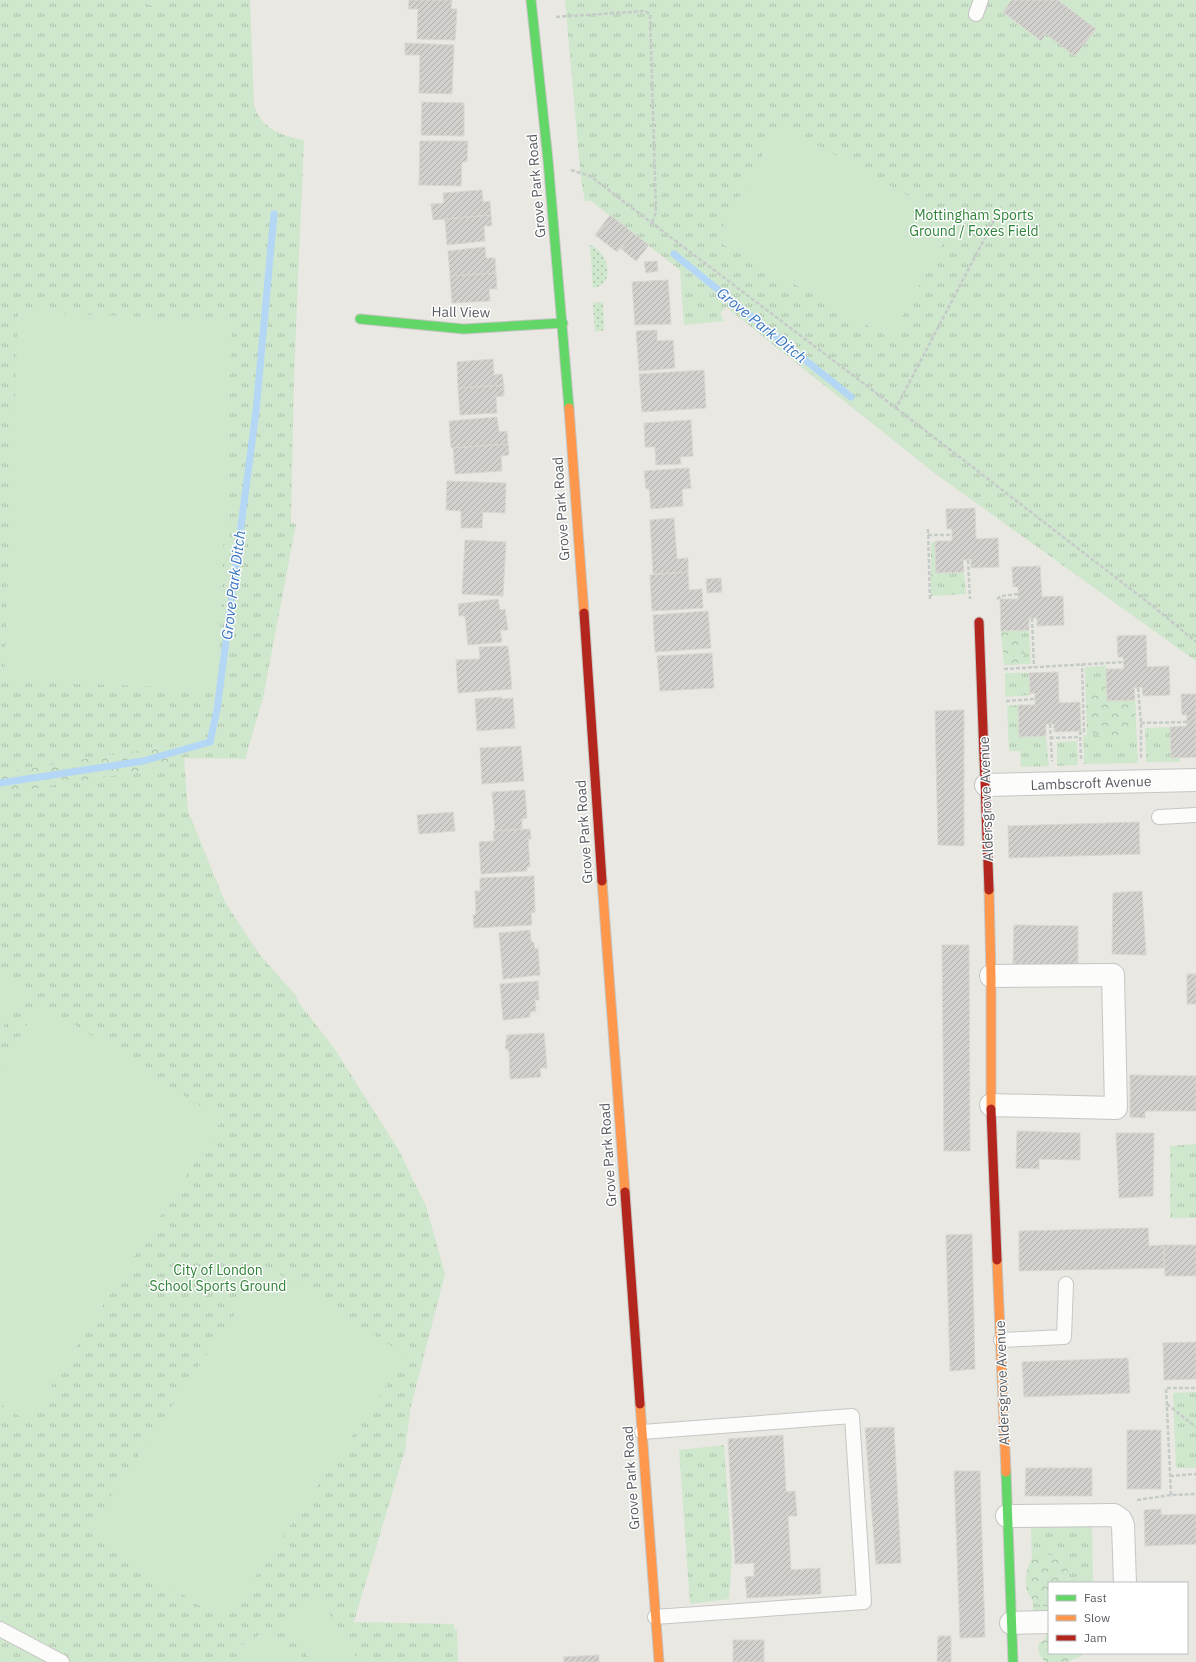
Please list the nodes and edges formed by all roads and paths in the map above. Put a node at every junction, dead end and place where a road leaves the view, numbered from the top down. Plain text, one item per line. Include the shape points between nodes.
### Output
1 (531, 0) edge
2 (980, 0) edge
3 (976, 14) dead end
4 (533, 18) junction
5 (549, 168) junction
6 (1001, 207) dead end
7 (652, 223) junction
8 (360, 319) dead end
9 (563, 323) junction
10 (896, 408) junction
11 (928, 529) dead end
12 (928, 535) junction
13 (952, 535) dead end
14 (968, 560) dead end
15 (1018, 594) dead end
16 (970, 599) dead end
17 (997, 599) dead end
18 (930, 600) dead end
19 (1032, 618) dead end
20 (979, 622) dead end
21 (1196, 642) edge
22 (1124, 662) dead end
23 (1082, 664) junction
24 (1034, 667) junction
25 (1000, 669) dead end
26 (1138, 688) dead end
27 (1035, 699) dead end
28 (1001, 701) dead end
29 (1187, 722) dead end
30 (1050, 724) dead end
31 (1141, 724) junction
32 (1080, 737) junction
33 (1050, 738) junction
34 (1141, 760) dead end
35 (1052, 762) dead end
36 (1081, 763) dead end
37 (1196, 780) edge
38 (986, 785) junction
39 (1196, 815) edge
40 (1160, 817) dead end
41 (991, 976) junction
42 (991, 1105) junction
43 (1066, 1284) dead end
44 (1001, 1340) junction
45 (1196, 1388) edge
46 (1167, 1404) junction
47 (1196, 1427) edge
48 (642, 1432) junction
49 (1196, 1474) edge
50 (1170, 1476) junction
51 (1196, 1494) edge
52 (1171, 1495) junction
53 (1136, 1500) dead end
54 (1007, 1516) junction
55 (1124, 1582) edge
56 (655, 1617) junction
57 (1048, 1622) edge
58 (1012, 1623) junction
59 (0, 1629) edge
60 (62, 1662) edge
61 (659, 1662) edge
62 (1013, 1662) edge

1 - 4 main road, Grove Park Road
2 - 3 lane
4 - 5 main road, Grove Park Road
4 - 7 path via 645,11 650,14 656,212
5 - 7 path via 571,170 590,176
5 - 9 main road, Grove Park Road
6 - 10 path
7 - 10 path
8 - 9 main road, Hall View via 464,329
9 - 48 main road, Grove Park Road
10 - 21 path
11 - 12 path
12 - 13 path
12 - 18 path
14 - 16 path
15 - 17 path
19 - 24 path
20 - 38 main road, Aldersgrove Avenue
22 - 23 path
23 - 24 path
23 - 32 path via 1084,732 1080,733
24 - 25 path
26 - 31 path
27 - 28 path
29 - 31 path
30 - 33 path
31 - 34 path
32 - 33 path
32 - 36 path
33 - 35 path
37 - 38 street, Lambscroft Avenue
38 - 41 main road, Aldersgrove Avenue
39 - 40 lane
41 - 42 main road, Aldersgrove Avenue
41 - 42 street via 1112,975 1116,1108
42 - 44 main road, Aldersgrove Avenue
43 - 44 lane via 1064,1337
44 - 54 main road, Aldersgrove Avenue
45 - 46 path via 1166,1388
46 - 47 path
46 - 50 path
48 - 56 main road, Grove Park Road
48 - 56 lane via 852,1416 864,1602
49 - 50 path
50 - 52 path
51 - 52 path
52 - 53 path
54 - 55 street via 1118,1517 1122,1525
54 - 58 main road, Aldersgrove Avenue
56 - 61 main road, Grove Park Road
57 - 58 street
58 - 62 main road, Aldersgrove Avenue
59 - 60 lane

